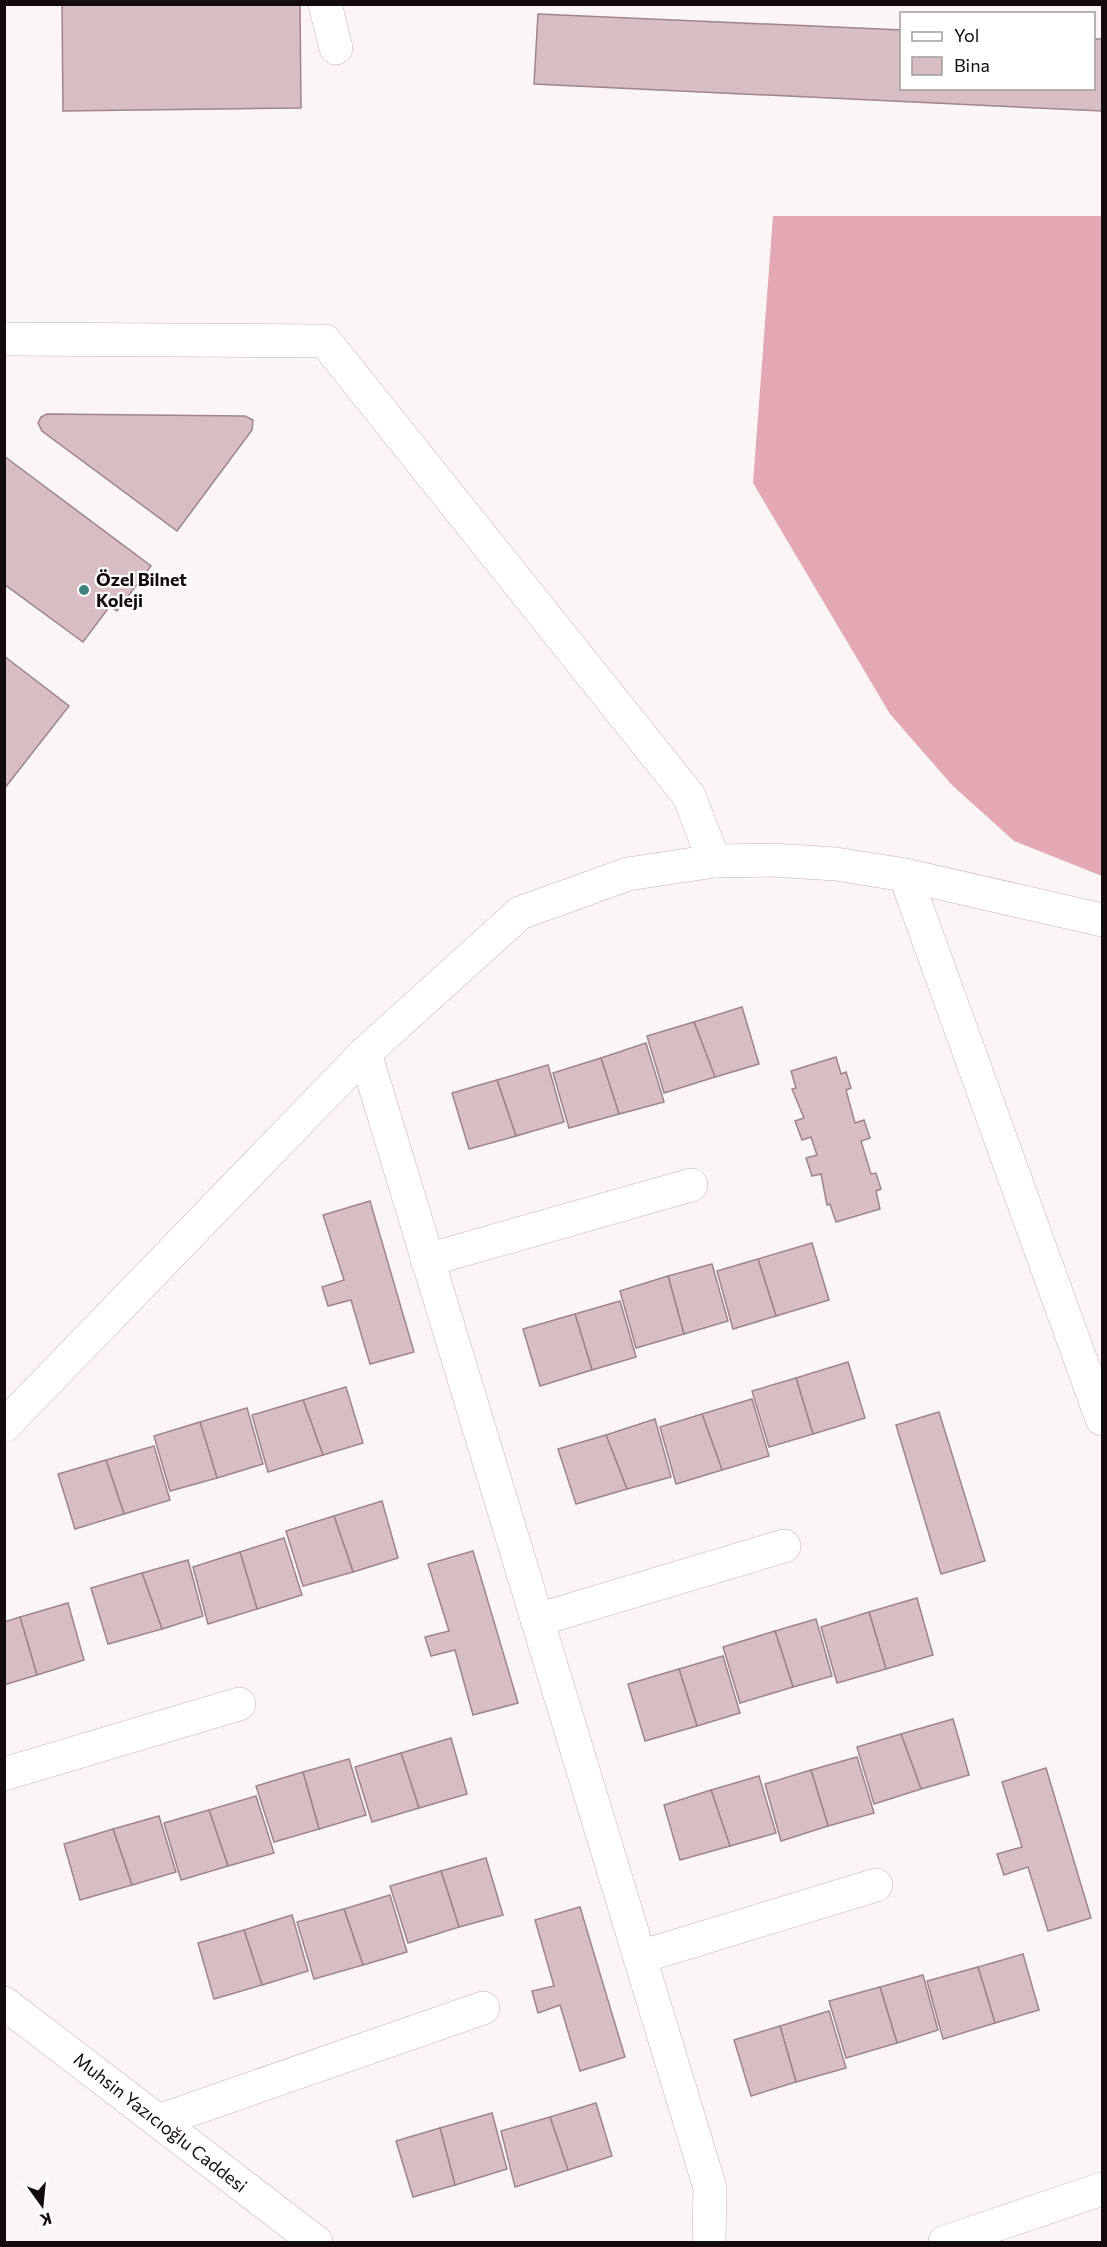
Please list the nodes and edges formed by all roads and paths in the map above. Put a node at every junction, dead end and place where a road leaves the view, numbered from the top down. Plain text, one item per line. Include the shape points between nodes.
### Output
1 (325, 4) edge
2 (336, 48) dead end
3 (4, 339) edge
4 (714, 861) junction
5 (905, 875) junction
6 (1102, 920) edge
7 (365, 1053) junction
8 (691, 1185) dead end
9 (427, 1260) junction
10 (1102, 1419) edge
11 (4, 1426) edge
12 (784, 1546) dead end
13 (537, 1620) junction
14 (239, 1704) dead end
15 (4, 1774) edge
16 (876, 1885) dead end
17 (640, 1957) junction
18 (4, 2003) edge
19 (483, 2008) dead end
20 (158, 2121) junction
21 (1102, 2189) edge
22 (316, 2242) edge
23 (710, 2242) edge
24 (945, 2242) edge

1 - 2 street
3 - 4 street via 325,341 688,796
4 - 5 street via 835,864
4 - 7 street via 628,874 519,913
5 - 6 street
5 - 10 street
7 - 9 street
7 - 11 street
8 - 9 street
9 - 13 street
12 - 13 street
13 - 17 street
14 - 15 street
16 - 17 street
17 - 23 street via 710,2187
18 - 20 street, Muhsin Yazıcıoğlu Caddesi
19 - 20 street
20 - 22 street, Muhsin Yazıcıoğlu Caddesi
21 - 24 street

